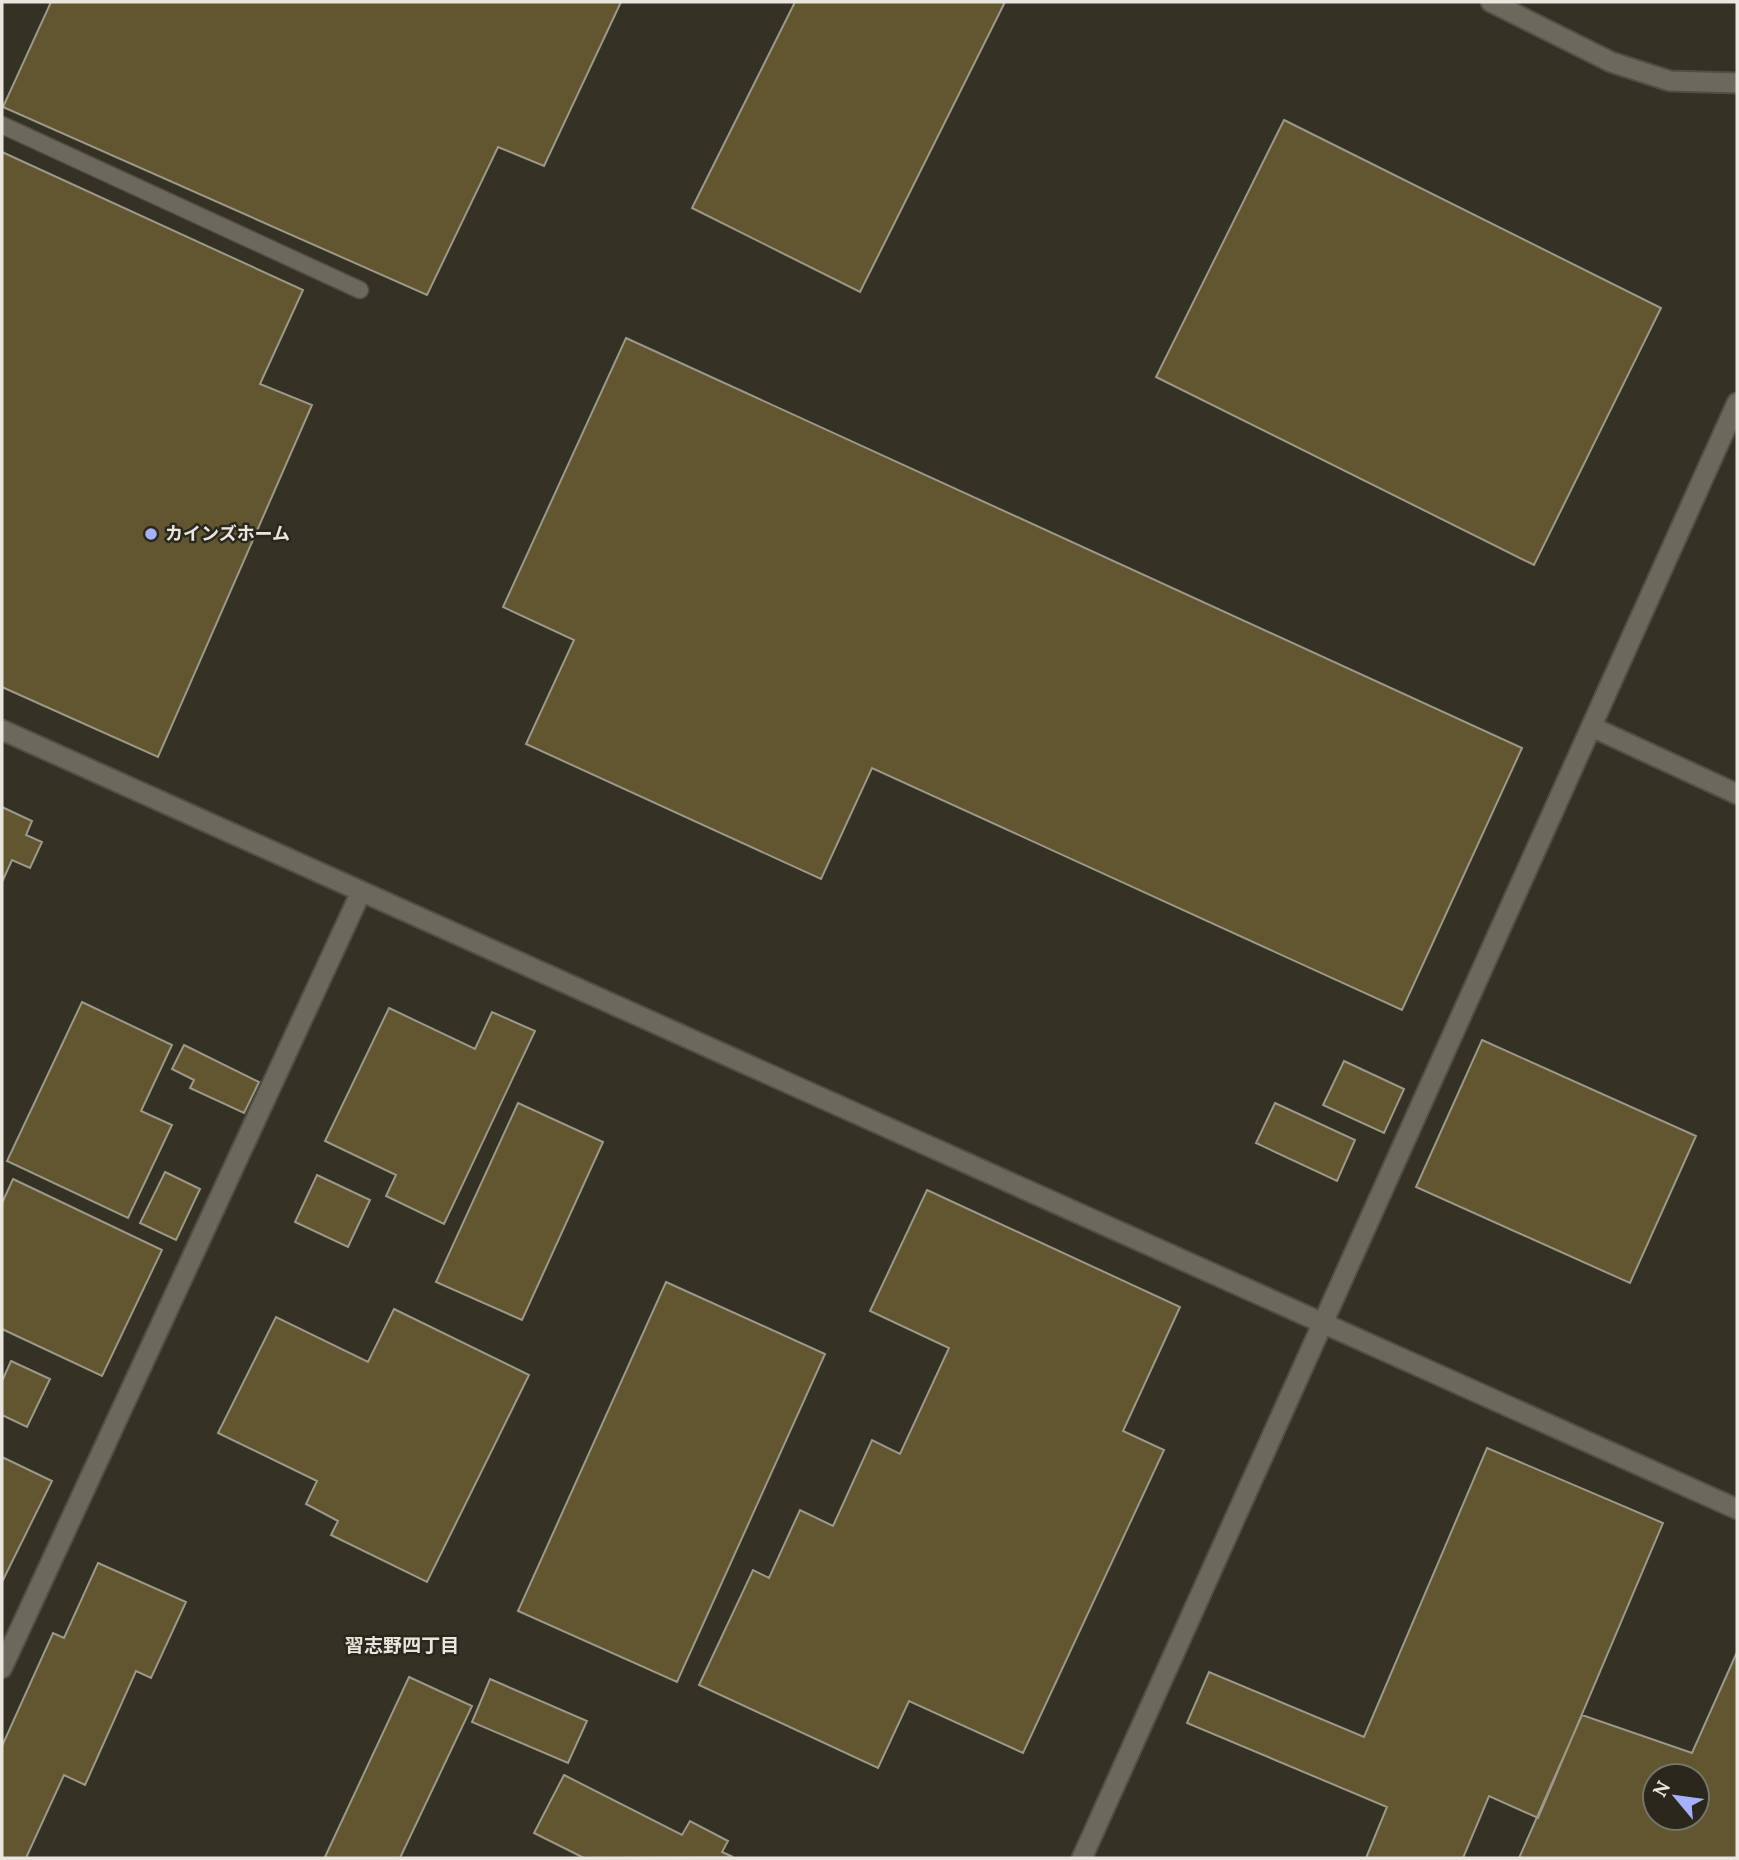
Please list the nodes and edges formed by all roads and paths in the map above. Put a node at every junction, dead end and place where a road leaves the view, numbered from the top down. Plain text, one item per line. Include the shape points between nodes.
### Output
1 (1491, 2) edge
2 (1737, 83) edge
3 (2, 125) edge
4 (360, 290) dead end
5 (1737, 403) edge
6 (1591, 727) junction
7 (2, 730) edge
8 (1737, 794) edge
9 (361, 892) junction
10 (1324, 1322) junction
11 (1737, 1509) edge
12 (2, 1668) edge
13 (1082, 1858) edge

1 - 2 street via 1611,62 1670,81
3 - 4 lane
5 - 6 street
6 - 8 street
6 - 10 street
7 - 9 street
9 - 10 street
9 - 12 street
10 - 11 street
10 - 13 street

